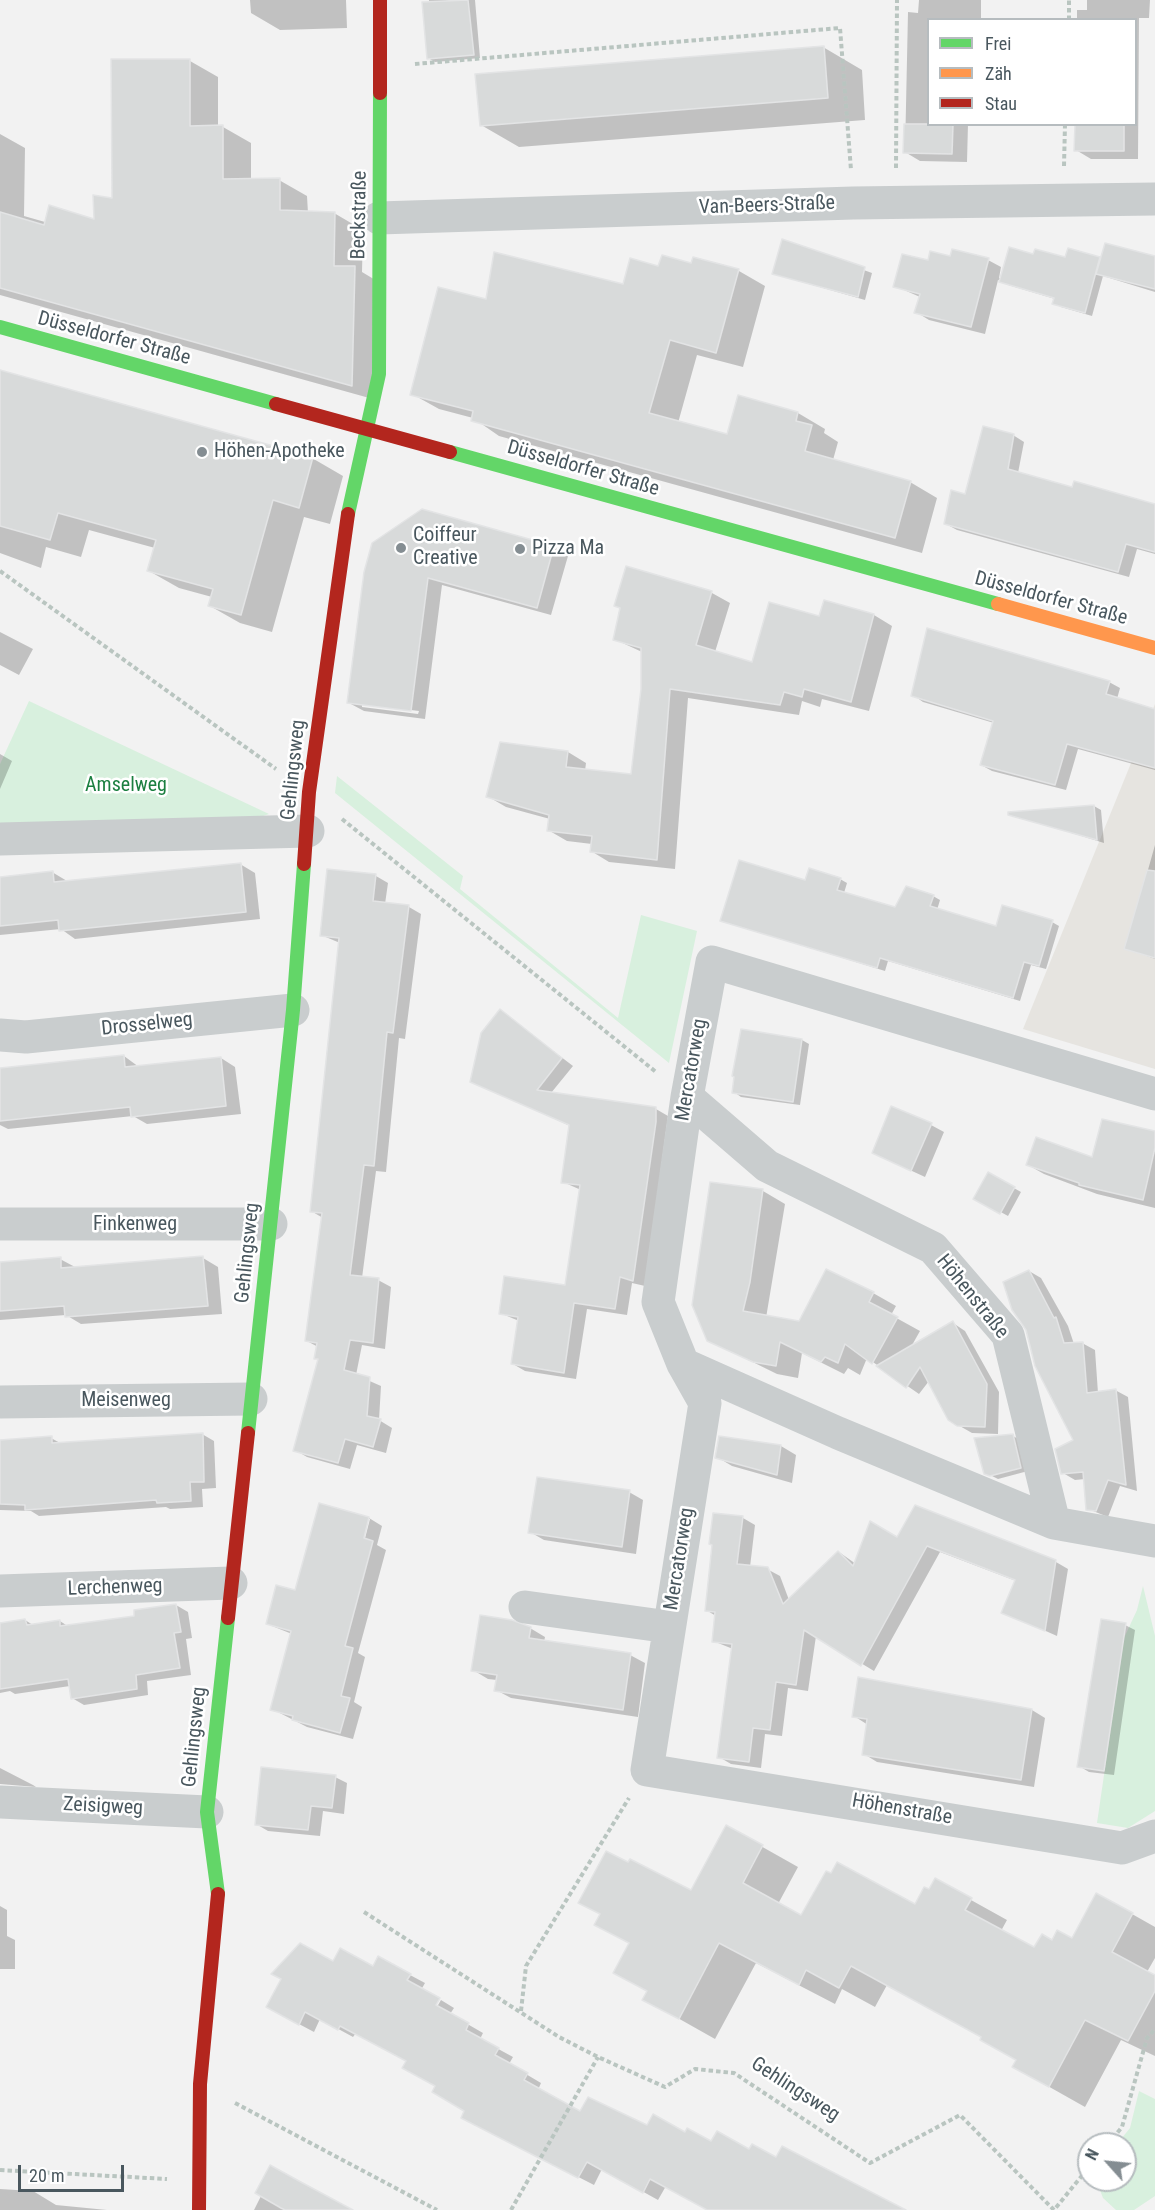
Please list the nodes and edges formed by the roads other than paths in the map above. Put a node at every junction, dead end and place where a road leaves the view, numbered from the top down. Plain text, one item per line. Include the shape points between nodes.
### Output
1 (380, 0) edge
2 (1155, 199) edge
3 (379, 218) junction
4 (0, 327) edge
5 (368, 429) junction
6 (1155, 648) edge
7 (308, 831) junction
8 (0, 839) edge
9 (293, 1010) junction
10 (0, 1035) edge
11 (1155, 1094) edge
12 (687, 1097) junction
13 (0, 1224) edge
14 (271, 1224) junction
15 (683, 1364) junction
16 (251, 1400) junction
17 (0, 1402) edge
18 (1054, 1523) junction
19 (1155, 1541) edge
20 (231, 1583) junction
21 (0, 1592) edge
22 (525, 1607) dead end
23 (669, 1627) junction
24 (647, 1770) joint
25 (0, 1802) edge
26 (207, 1812) junction
27 (1155, 1836) edge
28 (199, 2210) edge

1 - 3 street, Beckstraße
2 - 3 street, Van-Beers-Straße via 853,203
3 - 5 street, Beckstraße via 379,374
4 - 5 street, Düsseldorfer Straße
5 - 6 street, Düsseldorfer Straße
5 - 7 street, Gehlingsweg via 346,522 309,792
7 - 8 street
7 - 9 street, Gehlingsweg
9 - 10 street, Drosselweg via 26,1037
9 - 14 street, Gehlingsweg
11 - 12 street, Mercatorweg via 711,962
12 - 15 street, Mercatorweg via 658,1302
12 - 18 street, Höhenstraße via 767,1166 933,1248 956,1274 1008,1335
13 - 14 street, Finkenweg
14 - 16 street, Gehlingsweg
15 - 18 street
15 - 23 street, Mercatorweg via 705,1403
16 - 17 street, Meisenweg
16 - 20 street, Gehlingsweg
18 - 19 street
20 - 21 street, Lerchenweg
20 - 26 street, Gehlingsweg
22 - 23 street, Mercatorweg
23 - 24 street, Mercatorweg
24 - 27 street, Höhenstraße via 1122,1848
25 - 26 street, Zeisigweg
26 - 28 street, Gehlingsweg via 218,1894 200,2084

